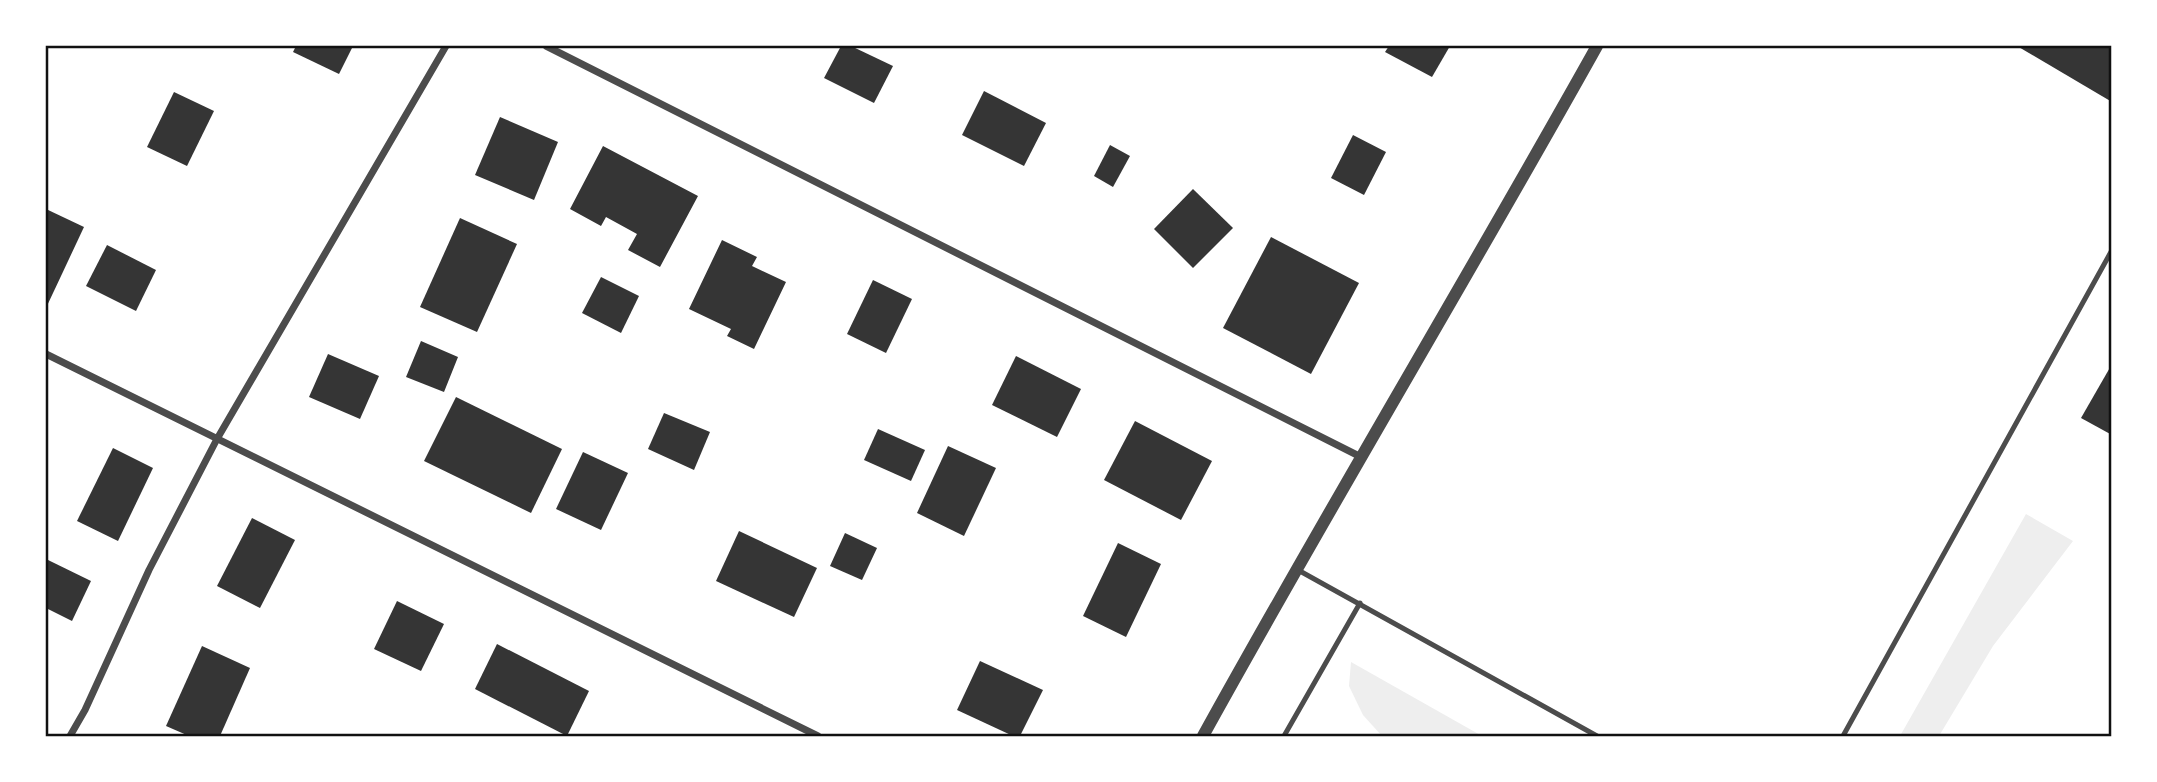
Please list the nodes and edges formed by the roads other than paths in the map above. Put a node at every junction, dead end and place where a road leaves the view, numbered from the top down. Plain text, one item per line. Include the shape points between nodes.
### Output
1 (446, 46) edge
2 (546, 46) edge
3 (1597, 46) edge
4 (2112, 250) edge
5 (46, 354) edge
6 (217, 439) junction
7 (1361, 457) junction
8 (1296, 569) junction
9 (1360, 603) junction
10 (70, 737) edge
11 (818, 737) edge
12 (1203, 737) edge
13 (1284, 737) edge
14 (1597, 737) edge
15 (1843, 737) edge

1 - 6 street
2 - 7 street
3 - 7 street
4 - 15 lane
5 - 6 street
6 - 10 street
6 - 11 street
7 - 8 street
8 - 9 lane
8 - 12 street
9 - 13 lane
9 - 14 lane

